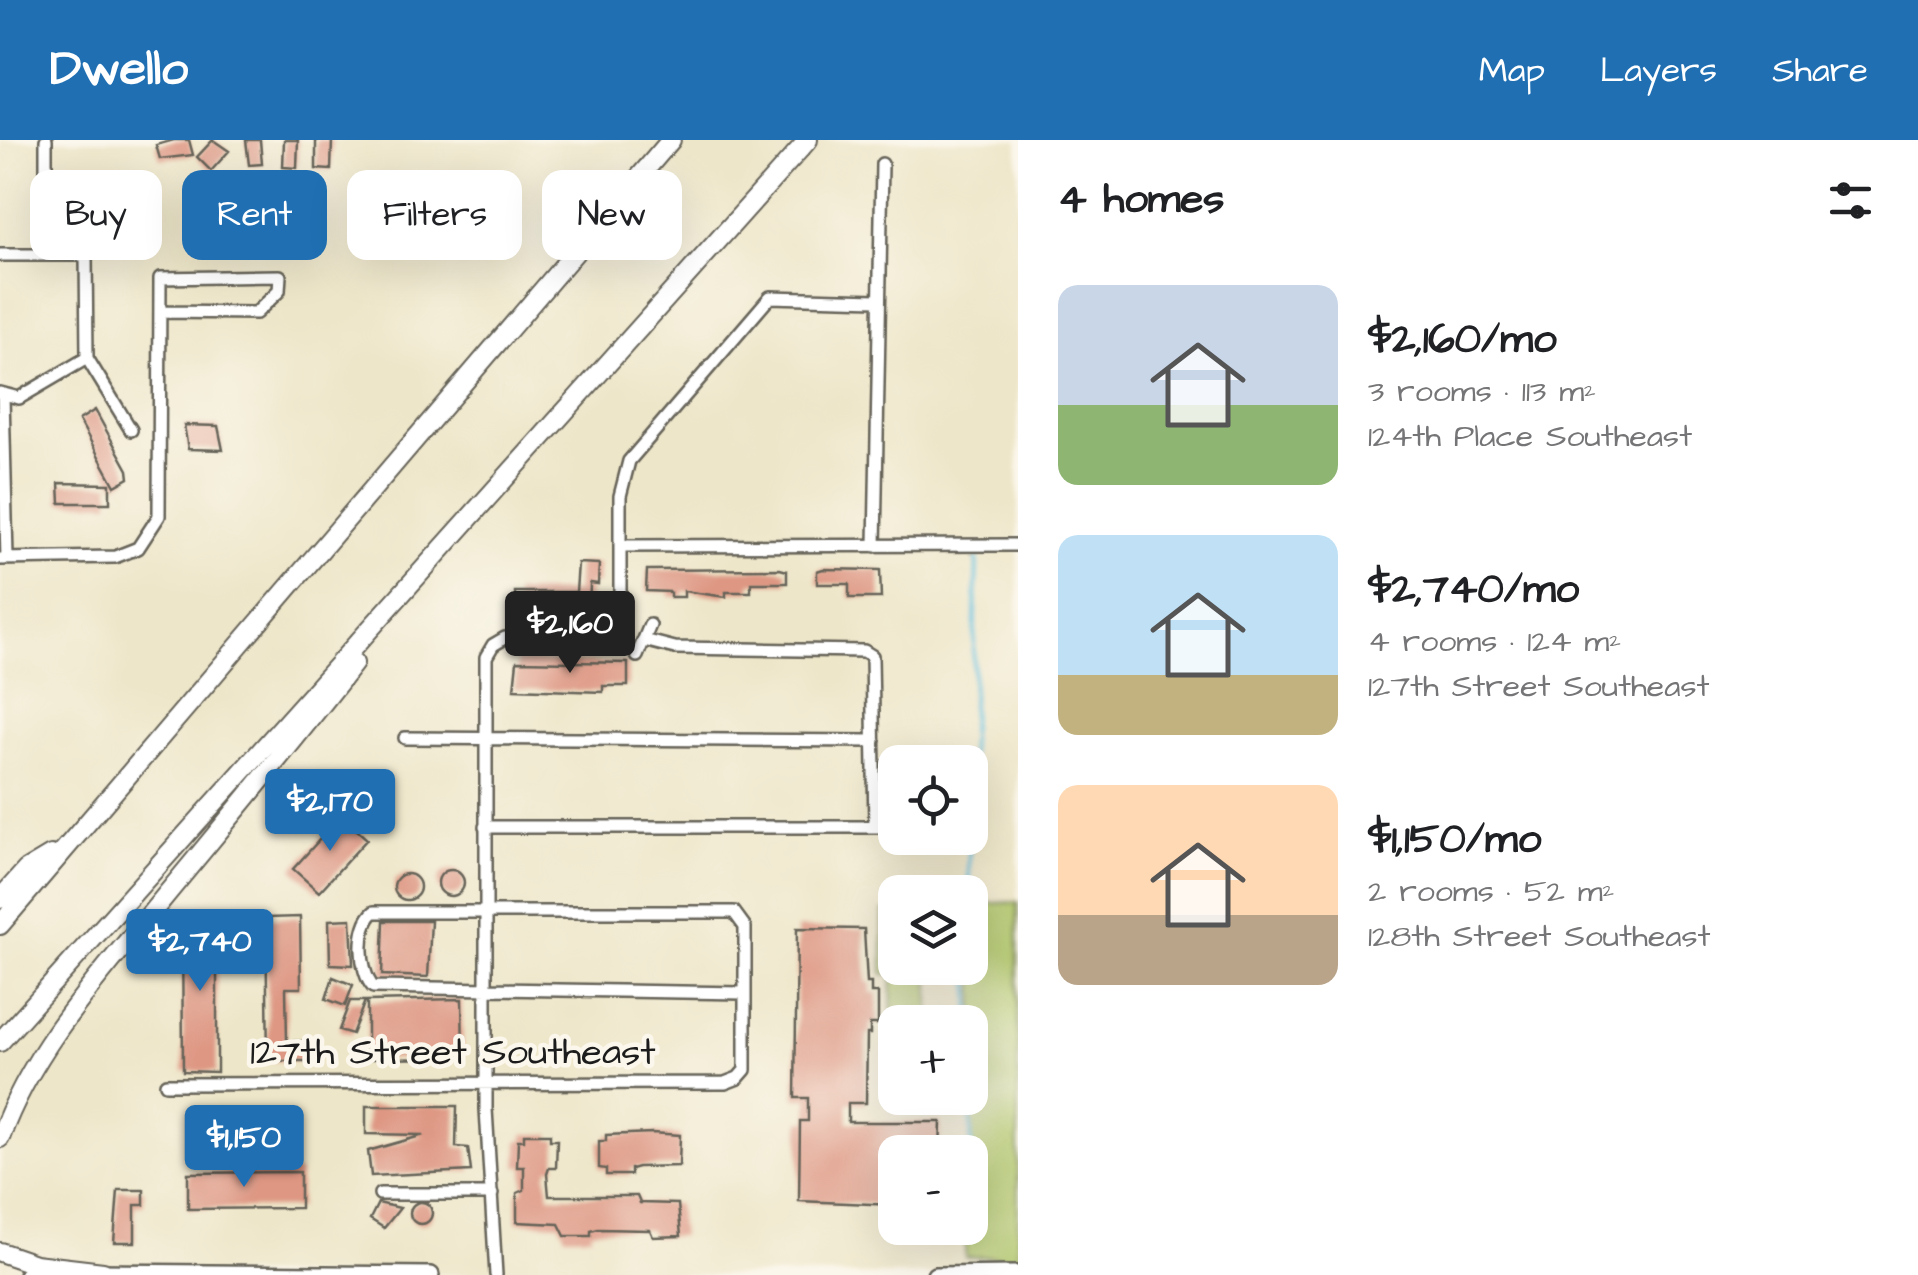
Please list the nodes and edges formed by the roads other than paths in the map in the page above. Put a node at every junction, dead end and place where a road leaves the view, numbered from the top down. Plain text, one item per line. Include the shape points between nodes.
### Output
1 (46, 140) edge
2 (671, 140) edge
3 (808, 140) edge
4 (882, 164) dead end
5 (46, 170) edge
6 (0, 255) edge
7 (877, 300) junction
8 (160, 312) junction
9 (88, 358) junction
10 (2, 394) edge
11 (132, 430) dead end
12 (1018, 545) edge
13 (622, 546) junction
14 (875, 546) junction
15 (4, 558) edge
16 (429, 563) junction
17 (650, 625) dead end
18 (644, 640) junction
19 (637, 656) dead end
20 (405, 738) dead end
21 (485, 739) junction
22 (874, 740) junction
23 (486, 827) junction
24 (875, 827) joint
25 (65, 847) junction
26 (0, 898) edge
27 (486, 912) junction
28 (0, 925) edge
29 (486, 988) junction
30 (744, 993) junction
31 (0, 1042) edge
32 (166, 1084) dead end
33 (486, 1084) junction
34 (0, 1138) edge
35 (380, 1194) dead end
36 (492, 1194) junction
37 (0, 1252) edge
38 (104, 1272) junction
39 (278, 1274) edge
40 (1018, 1274) edge
41 (27, 1275) edge
42 (431, 1275) edge
43 (496, 1275) edge
44 (935, 1275) edge

1 - 5 street
2 - 25 highway
3 - 16 highway
4 - 7 street
6 - 9 street via 86,255
7 - 13 street via 770,298 629,462 620,496
7 - 14 street
8 - 8 street via 160,278 280,276 279,291 256,313
8 - 15 street via 159,516 138,548 115,558
9 - 10 street via 19,398
9 - 11 street
10 - 15 street
12 - 14 street
13 - 14 street
13 - 21 street via 622,614 612,634 505,638 492,645 486,657
16 - 31 highway
16 - 34 highway via 278,762 65,1018 33,1066
17 - 18 street
18 - 19 street
18 - 22 street via 675,648 864,651 875,665
20 - 21 street
21 - 22 street
21 - 23 street
22 - 24 street
23 - 24 street
23 - 27 street
25 - 26 highway via 26,870
25 - 28 highway
27 - 29 street
27 - 29 street via 374,912 364,926 364,973 373,986
27 - 30 street via 734,912 745,926
29 - 30 street
29 - 33 street
30 - 33 street, 127th Street Southeast via 745,1070 725,1083
32 - 33 street, 127th Street Southeast
33 - 36 street
35 - 36 street
36 - 43 street
37 - 38 highway via 35,1264
38 - 39 main road
38 - 41 main road
39 - 42 main road
40 - 44 main road

